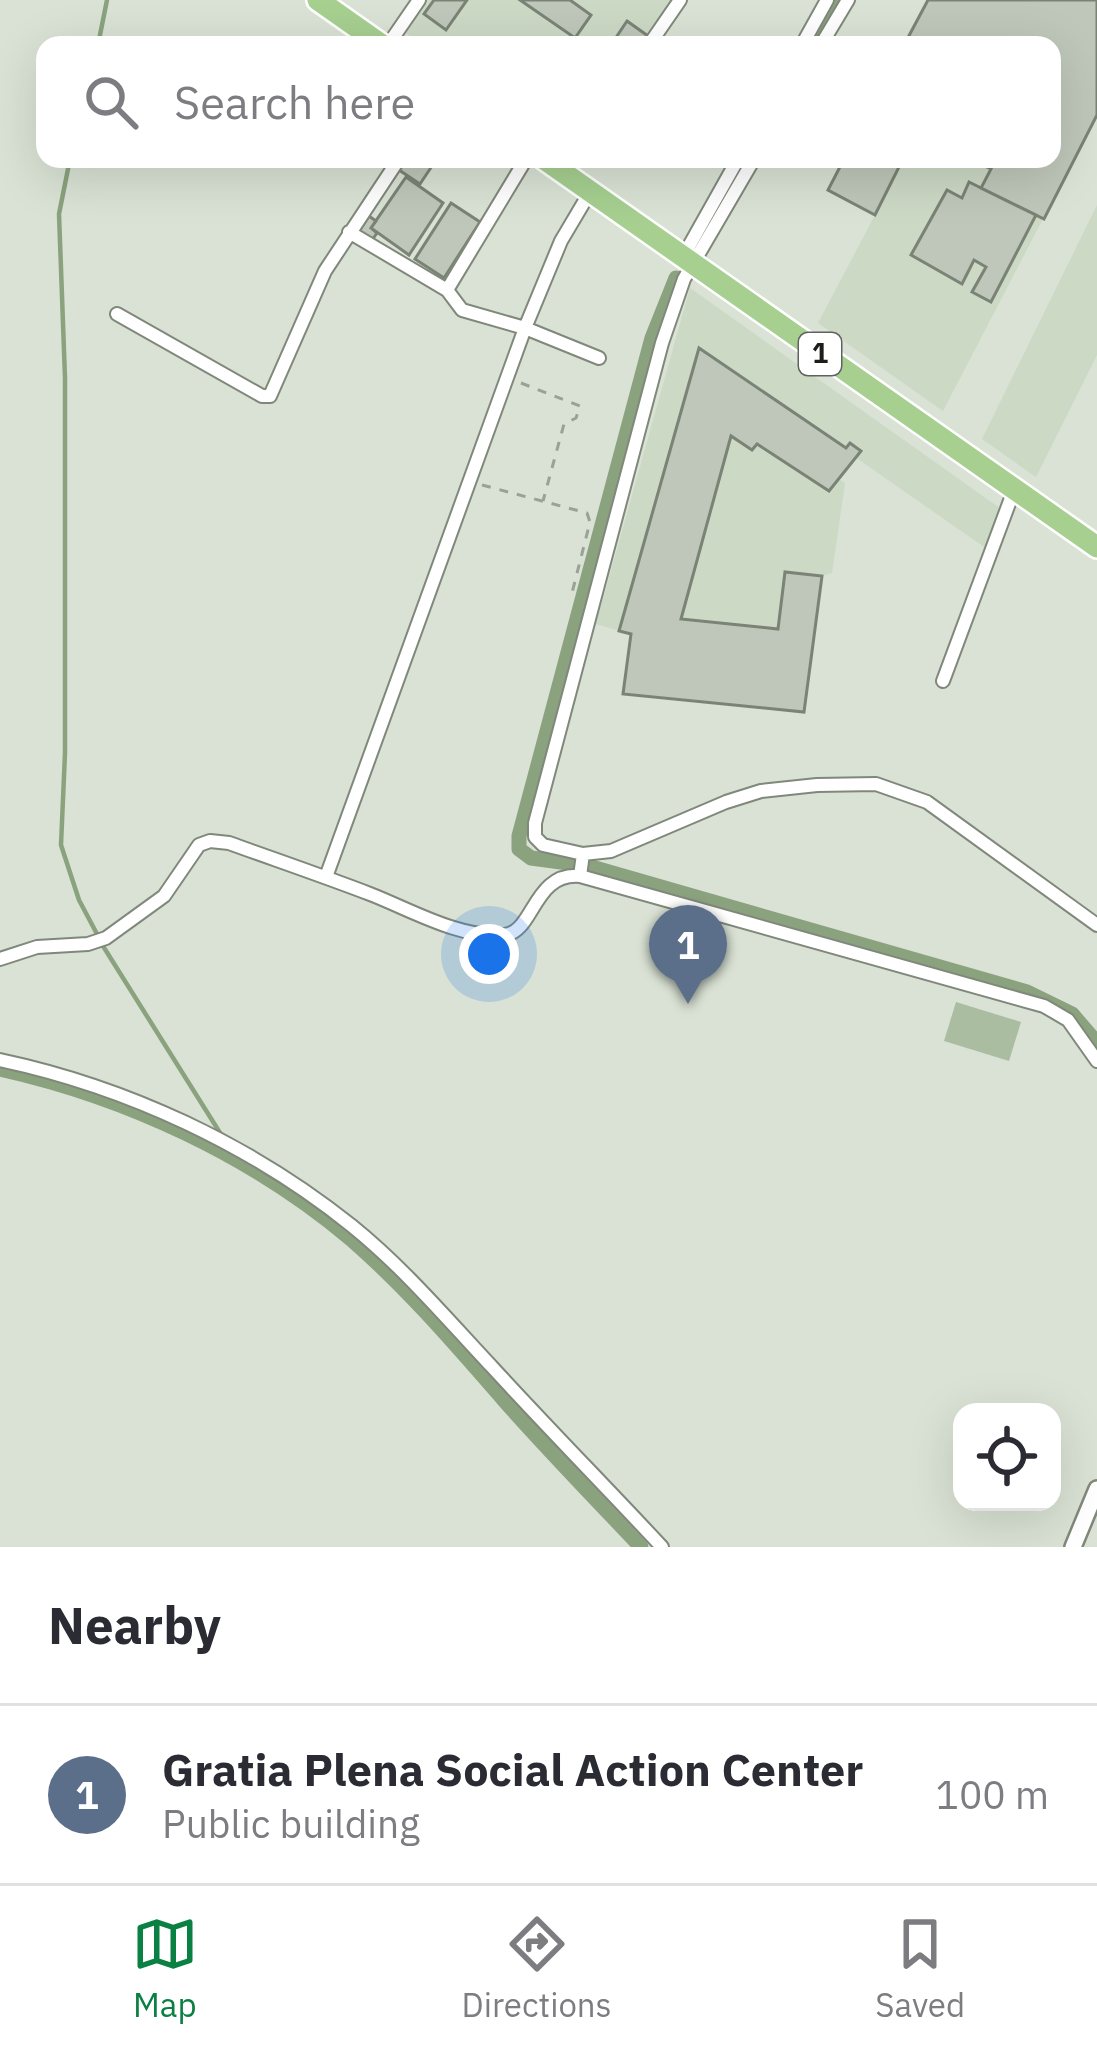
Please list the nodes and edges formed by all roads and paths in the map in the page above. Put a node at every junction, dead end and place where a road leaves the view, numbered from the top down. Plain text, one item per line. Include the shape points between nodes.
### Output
1 (318, 0) edge
2 (419, 0) edge
3 (680, 0) edge
4 (827, 0) edge
5 (848, 0) edge
6 (372, 36) edge
7 (392, 36) edge
8 (655, 36) edge
9 (807, 36) edge
10 (826, 36) edge
11 (393, 168) edge
12 (521, 168) edge
13 (564, 168) edge
14 (734, 168) edge
15 (748, 168) edge
16 (590, 192) junction
17 (349, 232) junction
18 (688, 261) junction
19 (447, 290) junction
20 (117, 314) dead end
21 (525, 328) junction
22 (599, 358) dead end
23 (507, 377) junction
24 (469, 482) junction
25 (1014, 490) junction
26 (542, 503) junction
27 (1097, 547) edge
28 (572, 593) dead end
29 (944, 681) dead end
30 (583, 854) junction
31 (580, 876) junction
32 (326, 877) junction
33 (1097, 926) edge
34 (0, 958) edge
35 (0, 1060) edge
36 (1097, 1061) edge
37 (1097, 1489) edge
38 (662, 1547) edge
39 (1073, 1547) edge

1 - 6 highway
2 - 7 street
3 - 8 street
4 - 9 street
5 - 10 street
11 - 17 street
12 - 19 street
13 - 16 highway, 1
14 - 18 street
15 - 18 street
16 - 18 highway, 1
16 - 21 street
17 - 19 street
17 - 20 street via 268,397
18 - 25 highway, 1
18 - 30 street via 535,823 543,845
19 - 21 street via 461,310
21 - 22 street
21 - 23 street
23 - 24 street
23 - 26 path via 580,406 564,424
24 - 26 path
24 - 32 street
25 - 27 highway, 1
25 - 29 street
26 - 28 path via 590,518
30 - 31 street
30 - 33 street via 611,851 750,794 876,784 927,802
31 - 32 street via 553,883 508,935 454,926
31 - 36 street via 1030,1001 1068,1020
32 - 34 street via 210,841 194,850 164,896 110,936
35 - 38 street via 175,1119 328,1207 421,1290
37 - 39 street

